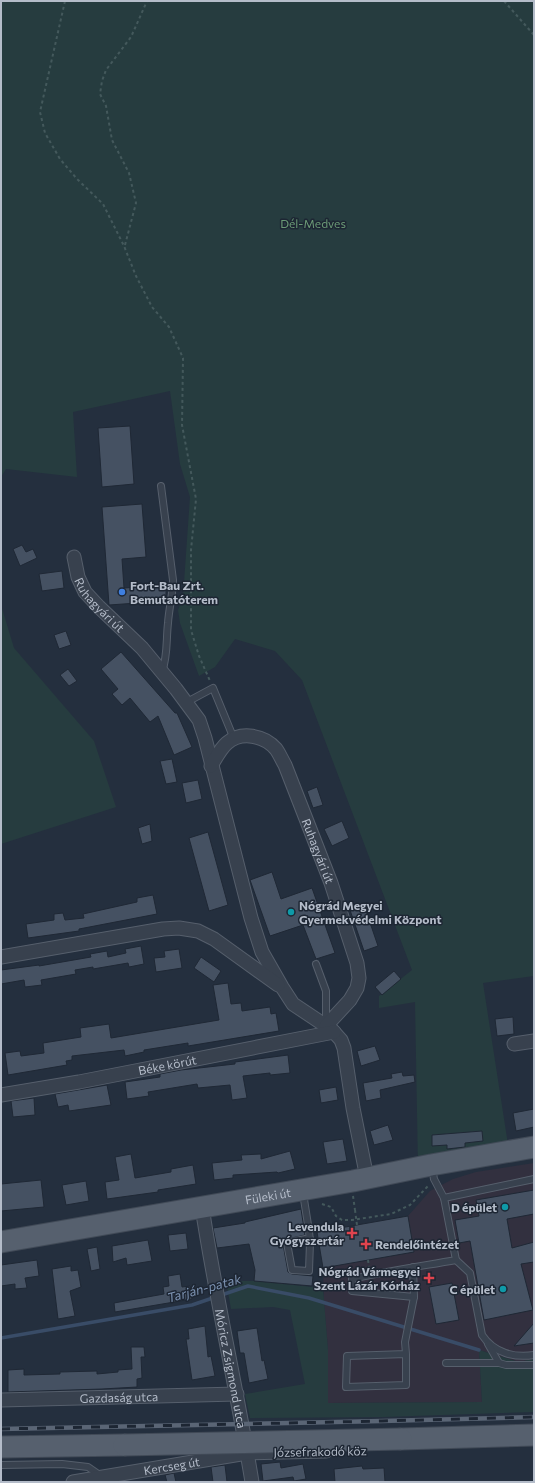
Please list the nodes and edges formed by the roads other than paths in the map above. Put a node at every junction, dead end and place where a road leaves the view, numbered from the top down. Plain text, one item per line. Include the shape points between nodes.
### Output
1 (161, 486) dead end
2 (74, 557) dead end
3 (162, 672) junction
4 (187, 702) junction
5 (234, 739) junction
6 (211, 766) junction
7 (1, 957) edge
8 (316, 964) dead end
9 (282, 987) junction
10 (330, 1029) junction
11 (534, 1041) edge
12 (514, 1044) dead end
13 (1, 1096) edge
14 (534, 1147) edge
15 (431, 1165) junction
16 (367, 1178) junction
17 (534, 1179) edge
18 (302, 1190) junction
19 (444, 1198) junction
20 (202, 1207) junction
21 (310, 1238) junction
22 (1, 1242) edge
23 (456, 1260) junction
24 (413, 1267) junction
25 (414, 1297) junction
26 (487, 1343) junction
27 (406, 1354) junction
28 (534, 1355) edge
29 (499, 1363) junction
30 (446, 1364) dead end
31 (534, 1365) edge
32 (237, 1394) junction
33 (1, 1400) edge
34 (534, 1436) edge
35 (397, 1444) junction
36 (1, 1448) edge
37 (247, 1453) junction
38 (1, 1465) edge
39 (102, 1477) junction
40 (73, 1482) edge
41 (252, 1482) edge

1 - 3 lane via 173,580 166,660
2 - 3 street, Ruhagyári út via 78,577 85,592 142,648
3 - 4 street, Ruhagyári út
4 - 5 lane via 213,688
4 - 6 street, Ruhagyári út via 199,720
5 - 6 street via 220,750
5 - 10 street, Ruhagyári út via 243,736 256,737 264,739 276,748 331,883 352,946 359,978 357,988
6 - 9 street, Ruhagyári út via 256,935 262,952
7 - 9 street via 163,929 188,929 214,939
8 - 10 lane via 326,991
9 - 10 street, Ruhagyári út via 293,1004
10 - 13 street, Béke körút
10 - 16 street, Ruhagyári út via 344,1048
11 - 12 street
14 - 15 main road, Füleki út
15 - 16 main road, Füleki út
15 - 19 lane via 434,1179
16 - 18 main road, Füleki út
17 - 19 lane
18 - 20 main road, Füleki út
18 - 21 lane
19 - 23 lane
20 - 22 main road, Füleki út
20 - 32 street, Móricz Zsigmond utca
21 - 21 lane via 309,1271 292,1270 287,1243
23 - 24 lane
23 - 26 lane via 470,1273 482,1335
24 - 25 lane
24 - 25 lane via 352,1279 352,1290
25 - 27 lane via 405,1342
26 - 28 lane via 518,1357
26 - 29 lane
27 - 27 lane via 347,1356 346,1387 406,1385
29 - 30 lane
29 - 31 lane via 506,1366
32 - 33 street, Gazdaság utca
32 - 37 street, Móricz Zsigmond utca
34 - 35 main road
35 - 36 main road, bridge
35 - 37 street, Józsefrakodó köz
37 - 39 street, Kercseg út
37 - 41 street, Móricz Zsigmond utca
38 - 39 lane via 62,1464 88,1468
39 - 40 street, Kercseg út

